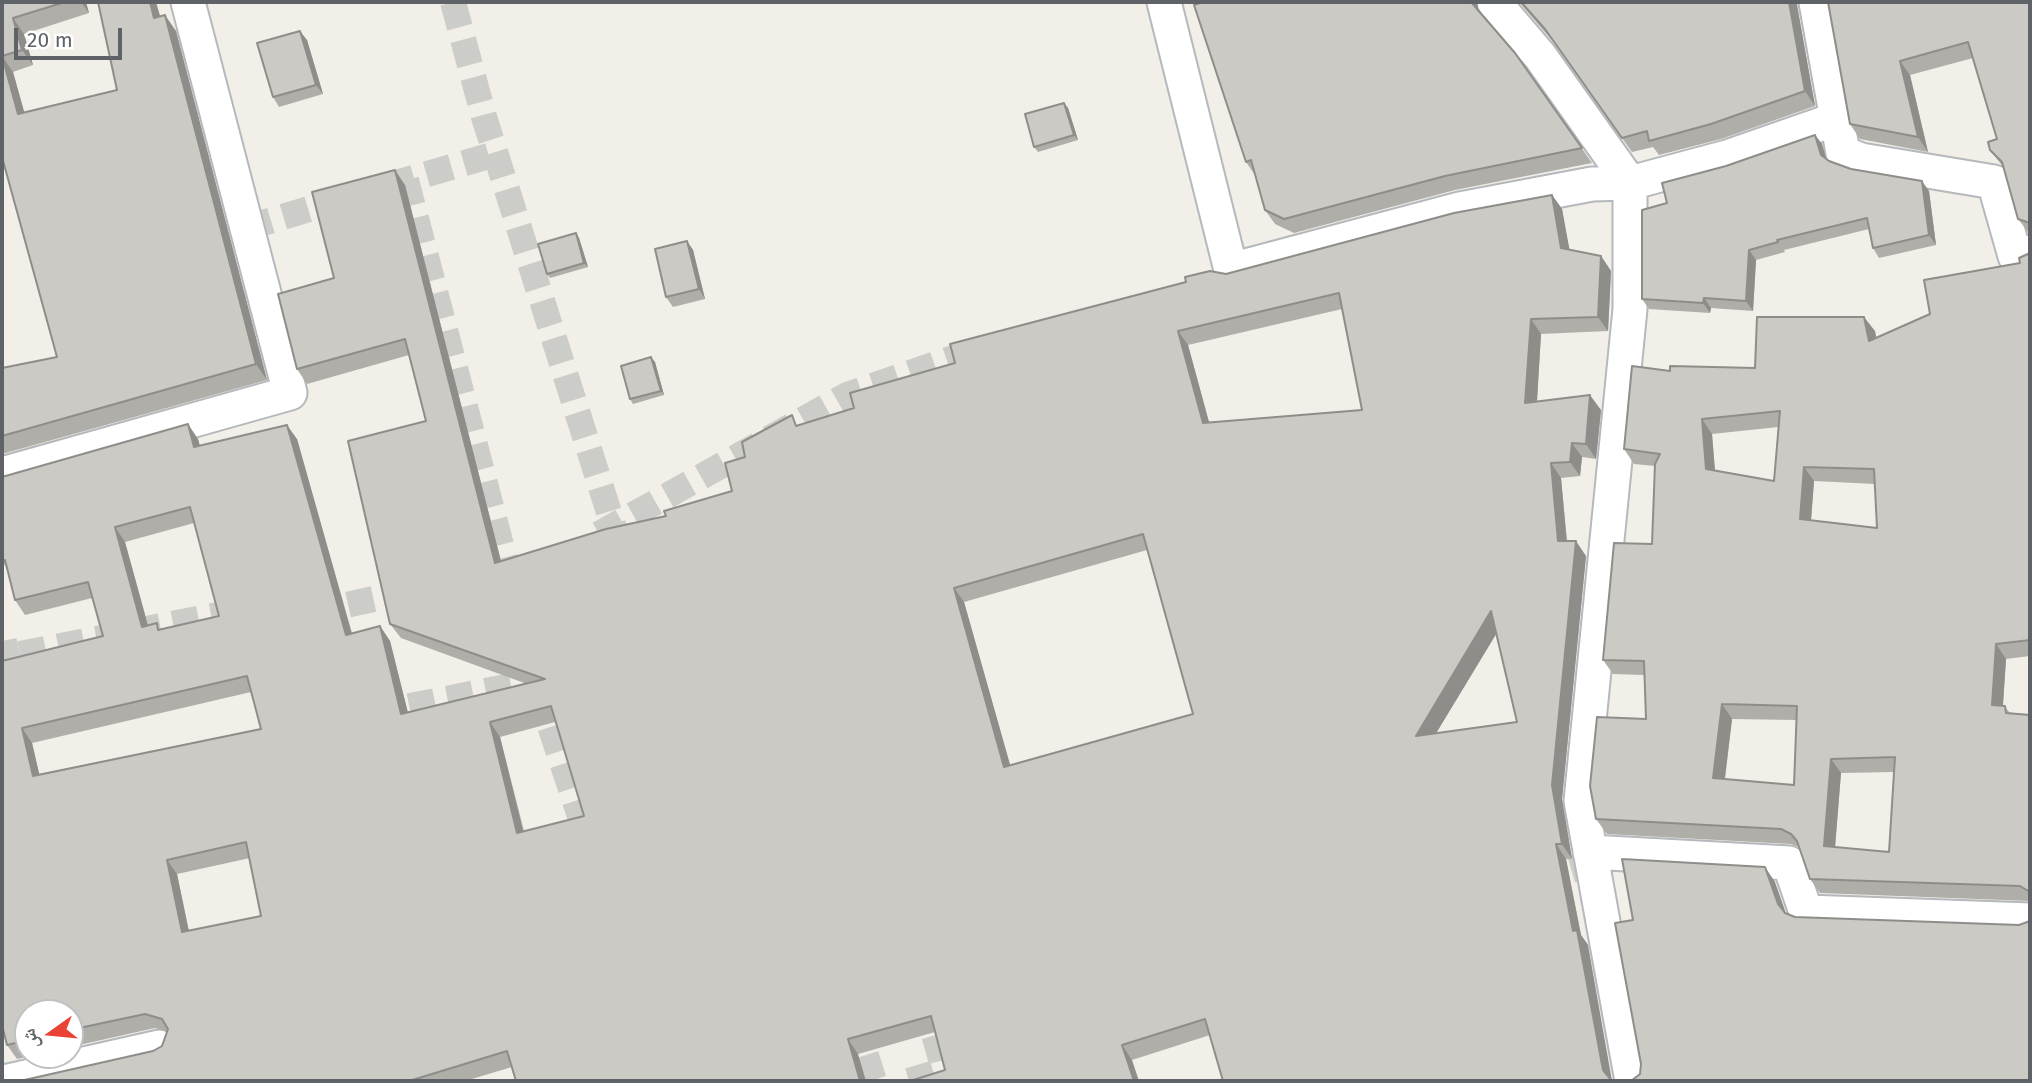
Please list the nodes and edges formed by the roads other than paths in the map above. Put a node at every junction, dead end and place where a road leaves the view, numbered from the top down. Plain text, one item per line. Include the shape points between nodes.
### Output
1 (188, 2) edge
2 (1164, 2) edge
3 (1494, 2) edge
4 (1816, 2) edge
5 (1839, 118) junction
6 (1630, 183) junction
7 (2030, 252) edge
8 (2, 474) edge
9 (1590, 852) junction
10 (2030, 920) edge
11 (159, 1047) edge
12 (8, 1081) edge
13 (1632, 1081) edge

1 - 8 street via 290,393
2 - 6 street via 1231,270 1461,209 1592,184
3 - 6 street via 1540,56
4 - 5 street
5 - 6 street via 1727,157
5 - 7 street via 1843,153 1994,183 2015,256
6 - 9 street via 1630,309 1581,801
9 - 10 street via 1789,863 1806,912
9 - 13 street
11 - 12 street

